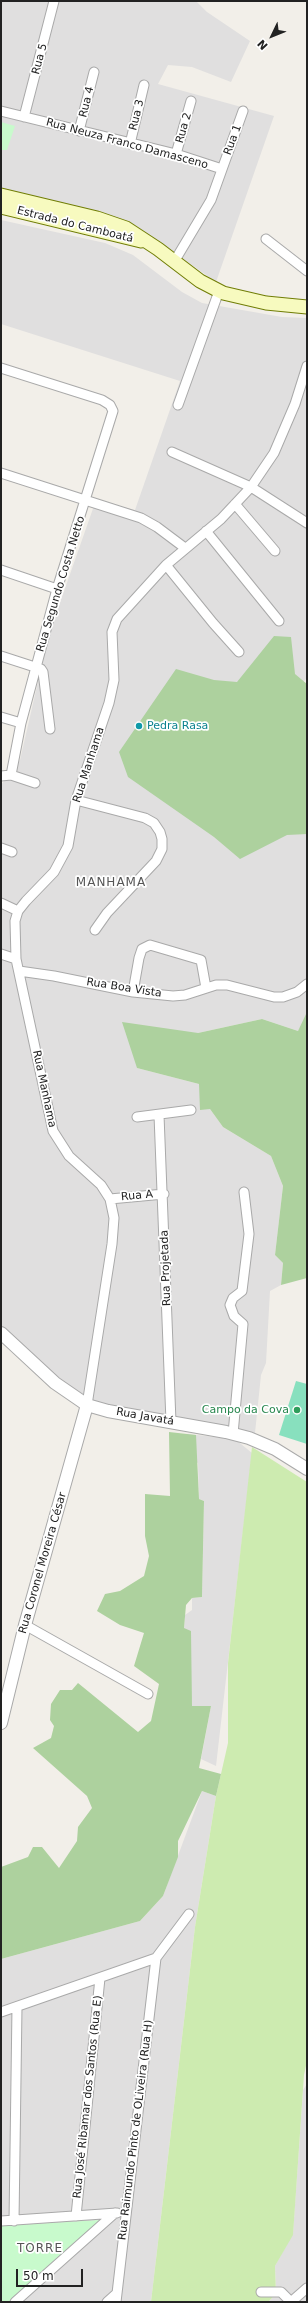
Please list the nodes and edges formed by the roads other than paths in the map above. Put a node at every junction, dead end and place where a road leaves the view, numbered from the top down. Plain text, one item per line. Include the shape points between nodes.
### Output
1 (54, 1) edge
2 (94, 72) dead end
3 (144, 85) dead end
4 (191, 101) dead end
5 (1, 111) edge
6 (243, 112) dead end
7 (24, 117) junction
8 (79, 131) junction
9 (130, 144) junction
10 (176, 154) junction
11 (222, 169) junction
12 (3, 202) edge
13 (266, 240) dead end
14 (174, 262) junction
15 (307, 271) edge
16 (219, 291) junction
17 (307, 307) edge
18 (307, 366) edge
19 (1, 368) edge
20 (178, 405) dead end
21 (172, 452) dead end
22 (1, 472) edge
23 (251, 487) junction
24 (86, 501) junction
25 (235, 504) junction
26 (307, 523) edge
27 (206, 531) junction
28 (184, 548) junction
29 (275, 551) dead end
30 (166, 564) junction
31 (1, 570) edge
32 (57, 589) junction
33 (279, 620) dead end
34 (239, 652) dead end
35 (1, 656) edge
36 (36, 668) junction
37 (1, 716) edge
38 (21, 723) junction
39 (50, 729) dead end
40 (11, 775) junction
41 (1, 776) edge
42 (35, 783) dead end
43 (76, 800) junction
44 (1, 848) edge
45 (12, 852) dead end
46 (1, 903) edge
47 (18, 911) junction
48 (95, 930) dead end
49 (1, 954) edge
50 (16, 959) junction
51 (19, 971) junction
52 (307, 984) edge
53 (206, 988) junction
54 (133, 992) junction
55 (191, 1110) dead end
56 (159, 1115) junction
57 (137, 1117) dead end
58 (244, 1192) dead end
59 (164, 1194) junction
60 (110, 1198) junction
61 (2, 1337) edge
62 (88, 1405) junction
63 (171, 1422) junction
64 (233, 1434) junction
65 (307, 1469) edge
66 (25, 1625) junction
67 (148, 1694) dead end
68 (1, 1723) edge
69 (189, 1914) dead end
70 (156, 1958) junction
71 (100, 1978) junction
72 (17, 2007) junction
73 (1, 2012) edge
74 (126, 2212) junction
75 (115, 2213) junction
76 (76, 2216) junction
77 (1, 2221) edge
78 (14, 2221) junction
79 (307, 2288) edge
80 (261, 2292) dead end
81 (117, 2298) edge
82 (15, 2302) edge
83 (107, 2302) edge
84 (291, 2302) edge

1 - 7 street, Rua 5
2 - 8 street, Rua 4
3 - 9 street, Rua 3
4 - 10 street, Rua 2
5 - 7 street, Rua Neuza Franco Damasceno
6 - 11 street, Rua 1
7 - 8 street, Rua Neuza Franco Damasceno
8 - 9 street, Rua Neuza Franco Damasceno
9 - 10 street, Rua Neuza Franco Damasceno
10 - 11 street, Rua Neuza Franco Damasceno
11 - 14 street, Rua Neuza Franco Damasceno via 206,209
12 - 14 main road, Estrada do Camboatá via 148,242
13 - 15 street
14 - 16 main road, Estrada do Camboatá
16 - 17 main road, Estrada do Camboatá via 251,300
16 - 20 street
18 - 23 street, Rua Manhama via 295,404 274,452
19 - 24 street, Rua Segundo Costa Netto via 102,400 110,405 112,417
21 - 23 street
22 - 24 street
23 - 25 street, Rua Manhama
23 - 26 street
24 - 28 street via 141,518
24 - 32 street, Rua Segundo Costa Netto
25 - 27 street, Rua Manhama
25 - 29 street
27 - 28 street, Rua Manhama
27 - 33 street
28 - 30 street, Rua Manhama
30 - 34 street
30 - 43 street, Rua Manhama via 125,609 113,627 114,680 109,703
31 - 32 street
32 - 36 street, Rua Segundo Costa Netto
35 - 36 street
36 - 38 street, Rua Segundo Costa Netto
36 - 39 street via 43,672
37 - 38 street
38 - 40 street, Rua Segundo Costa Netto
40 - 41 street
40 - 42 street
43 - 47 street, Rua Manhama via 70,838 60,863
43 - 48 street via 145,818 154,823 162,839 162,849 156,860 107,913
44 - 45 street
46 - 47 street
47 - 50 street, Rua Manhama via 14,931
49 - 50 street
50 - 51 street, Rua Manhama
51 - 54 street, Rua Boa Vista
51 - 60 street, Rua Manhama via 53,1131 69,1156 101,1185
52 - 53 street, Rua Boa Vista via 297,992 283,997 228,985
53 - 54 street, Rua Boa Vista via 173,996
53 - 54 street via 201,960 150,945 142,949 138,958
55 - 56 street
56 - 57 street
56 - 59 street, Rua Projetada
58 - 64 street via 249,1234 242,1291 233,1298 230,1305 234,1316 243,1324
59 - 60 street, Rua A
59 - 63 street, Rua Projetada
60 - 62 street, Rua Manhama via 114,1218 112,1244
61 - 62 street, Rua Javatá via 55,1383
62 - 63 street, Rua Javatá
62 - 66 street, Rua Coronel Moreira César
63 - 64 street, Rua Javatá
64 - 65 street, Rua Javatá via 275,1449
66 - 67 street
66 - 68 street, Rua Coronel Moreira César
69 - 70 street
70 - 71 street
70 - 74 street, Rua Raimundo Pinto de OLiveira (Rua H)
71 - 72 street
71 - 76 street, Rua José Ribamar dos Santos (Rua E)
72 - 73 street
72 - 78 street
74 - 75 street
74 - 81 street, Rua Raimundo Pinto de OLiveira (Rua H)
75 - 76 street
75 - 82 street
76 - 78 street
77 - 78 street
79 - 84 street
80 - 84 street via 281,2292
81 - 83 street

